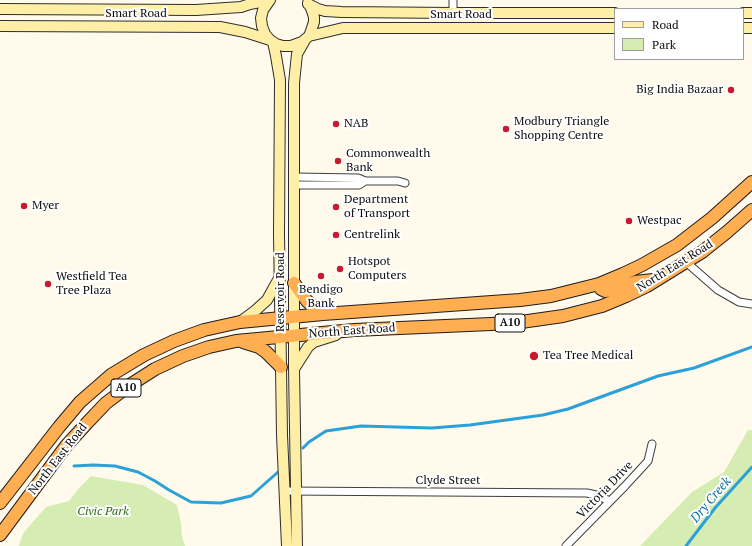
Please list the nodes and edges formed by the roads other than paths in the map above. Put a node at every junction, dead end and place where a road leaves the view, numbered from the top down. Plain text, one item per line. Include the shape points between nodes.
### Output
1 (270, 0) edge
2 (453, 0) edge
3 (307, 2) edge
4 (0, 9) edge
5 (614, 13) edge
6 (453, 14) junction
7 (0, 26) edge
8 (614, 28) edge
9 (307, 38) junction
10 (272, 41) junction
11 (294, 181) junction
12 (752, 182) edge
13 (405, 183) dead end
14 (752, 210) edge
15 (674, 247) junction
16 (686, 262) junction
17 (280, 276) junction
18 (658, 279) junction
19 (294, 283) junction
20 (599, 284) junction
21 (752, 304) edge
22 (323, 314) junction
23 (294, 317) junction
24 (280, 318) junction
25 (240, 322) junction
26 (354, 330) junction
27 (294, 335) junction
28 (280, 336) junction
29 (236, 340) junction
30 (281, 367) junction
31 (294, 369) junction
32 (652, 444) dead end
33 (31, 463) junction
34 (44, 475) junction
35 (285, 491) junction
36 (296, 491) junction
37 (610, 501) junction
38 (0, 503) edge
39 (0, 536) edge
40 (287, 546) edge
41 (297, 546) edge
42 (566, 546) edge

1 - 4 main road, Smart Road via 241,7 196,10
1 - 10 main road, Reservoir Road via 261,18 263,30
2 - 6 street
3 - 6 main road, Smart Road via 325,11
3 - 9 main road, Reservoir Road via 313,12 314,22
5 - 6 main road, Smart Road
7 - 10 main road, Smart Road via 220,27
8 - 9 main road, Smart Road via 343,28
9 - 10 main road, Smart Road via 291,46 283,46
9 - 11 main road, Reservoir Road via 297,54 294,74
10 - 17 main road, Reservoir Road via 280,80
11 - 13 street via 358,178 365,181
11 - 19 main road, Reservoir Road
12 - 15 highway, North East Road / A10 via 712,218
14 - 16 highway, North East Road / A10 via 702,252
15 - 16 highway
15 - 20 highway, North East Road / A10
16 - 18 highway, North East Road / A10
16 - 21 street via 718,290 740,302
17 - 24 main road, Reservoir Road
17 - 25 main road via 267,300
18 - 20 highway via 635,282 605,291
18 - 26 highway, North East Road / A10 via 640,290 602,306 563,316 514,323
19 - 22 highway via 307,301
19 - 23 main road, Reservoir Road
20 - 22 highway, North East Road / A10 via 551,296 520,300
22 - 23 highway, North East Road / A10
23 - 24 highway, North East Road / A10
23 - 27 main road, Reservoir Road
24 - 25 highway, North East Road / A10
24 - 28 main road, Reservoir Road
25 - 33 highway, North East Road / A10 via 204,330 174,341 110,375 80,402
26 - 27 highway, North East Road / A10
26 - 31 main road via 314,342
27 - 28 highway, North East Road / A10
27 - 31 main road, Reservoir Road
28 - 29 highway, North East Road / A10
28 - 30 main road, Reservoir Road
29 - 30 highway via 259,347
29 - 34 highway, North East Road / A10 via 183,356 130,385 106,403 66,446
30 - 35 main road, Reservoir Road
31 - 36 main road, Reservoir Road
32 - 37 street, Victoria Drive via 648,461
33 - 34 highway
33 - 38 highway, North East Road / A10
34 - 39 highway, North East Road / A10
35 - 36 street, Clyde Street
35 - 40 main road, Reservoir Road
36 - 37 street, Clyde Street via 587,493
36 - 41 main road, Reservoir Road
37 - 42 street, Victoria Drive

